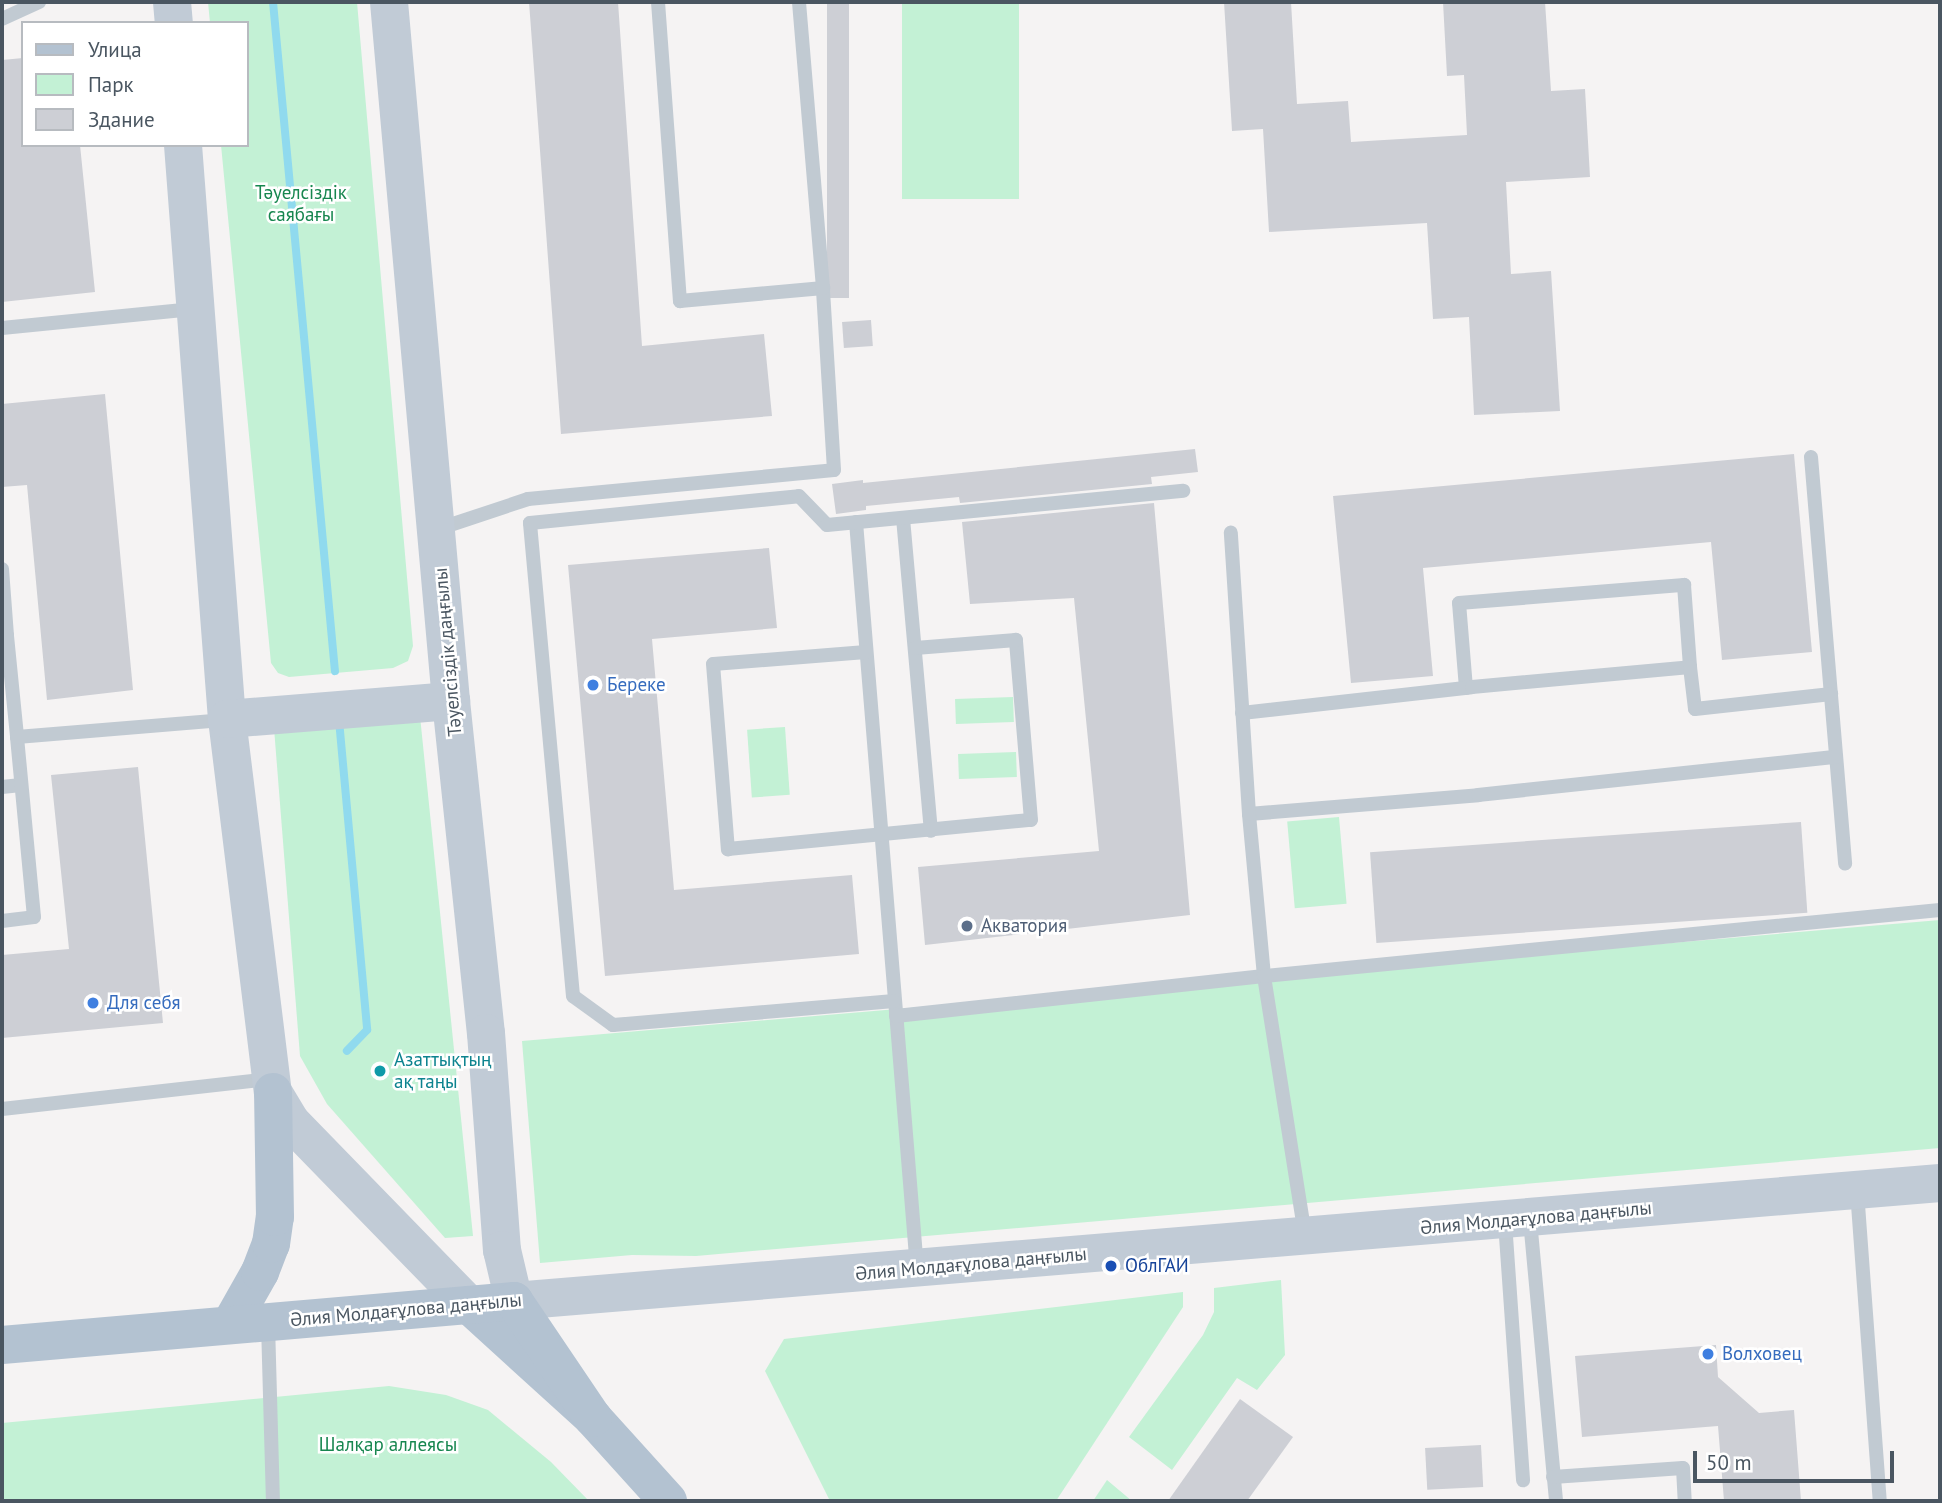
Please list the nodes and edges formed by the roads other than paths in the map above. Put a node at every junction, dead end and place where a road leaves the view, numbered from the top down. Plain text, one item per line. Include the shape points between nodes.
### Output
1 (39, 2) edge
2 (172, 2) edge
3 (389, 2) edge
4 (658, 2) edge
5 (799, 2) edge
6 (2, 19) edge
7 (173, 21) edge
8 (183, 147) edge
9 (823, 288) junction
10 (195, 309) junction
11 (2, 328) edge
12 (1811, 457) dead end
13 (1183, 491) dead end
14 (528, 499) junction
15 (903, 518) junction
16 (856, 522) junction
17 (530, 523) junction
18 (438, 529) junction
19 (1231, 533) dead end
20 (2, 569) edge
21 (4, 636) edge
22 (915, 648) junction
23 (866, 652) junction
24 (1690, 667) junction
25 (1466, 688) junction
26 (1831, 694) junction
27 (451, 701) junction
28 (1242, 713) junction
29 (227, 719) junction
30 (17, 737) junction
31 (1836, 757) junction
32 (21, 785) junction
33 (2, 787) edge
34 (1249, 814) junction
35 (931, 831) junction
36 (883, 836) junction
37 (1845, 864) dead end
38 (1940, 910) edge
39 (2, 921) edge
40 (1265, 976) junction
41 (895, 1008) junction
42 (272, 1085) junction
43 (2, 1109) edge
44 (1940, 1183) edge
45 (1857, 1190) junction
46 (1518, 1219) junction
47 (1306, 1237) junction
48 (917, 1269) junction
49 (514, 1301) junction
50 (469, 1305) junction
51 (268, 1322) junction
52 (230, 1325) junction
53 (2, 1345) edge
54 (593, 1418) junction
55 (1553, 1477) junction
56 (1523, 1480) dead end
57 (274, 1501) edge
58 (668, 1501) edge
59 (1556, 1501) edge
60 (1685, 1501) edge
61 (1880, 1501) edge

1 - 6 lane
2 - 7 street
3 - 18 street, Тәуелсіздік даңғылы
4 - 9 lane via 680,301
5 - 9 lane
8 - 10 street
9 - 14 lane via 834,470
10 - 11 lane
10 - 29 street
12 - 26 lane
13 - 15 lane
14 - 17 lane
14 - 18 lane
15 - 16 lane
15 - 22 lane
16 - 17 lane via 827,525 799,496
16 - 23 lane
17 - 41 lane via 573,996 613,1024
18 - 27 street, Тәуелсіздік даңғылы
19 - 28 lane
20 - 21 lane
21 - 30 lane
22 - 35 lane
22 - 35 lane via 1016,640 1031,820
23 - 36 lane
23 - 36 lane via 713,663 728,849
24 - 25 lane
24 - 25 lane via 1684,585 1459,603
24 - 26 lane via 1695,709
25 - 28 lane
26 - 31 lane
27 - 29 street
27 - 49 street, Тәуелсіздік даңғылы via 502,1250
28 - 34 lane
29 - 30 lane
29 - 42 street
30 - 32 lane
31 - 34 lane
31 - 37 lane
32 - 33 lane
32 - 39 lane via 34,917
34 - 40 lane
35 - 36 lane
36 - 41 lane
38 - 40 lane
40 - 41 lane
40 - 47 lane
41 - 48 lane
42 - 43 lane
42 - 50 street via 291,1122
42 - 52 main road via 275,1217 271,1244
44 - 45 street, Әлия Молдағұлова даңғылы
45 - 46 street, Әлия Молдағұлова даңғылы
45 - 61 lane
46 - 47 street, Әлия Молдағұлова даңғылы
46 - 55 lane
46 - 56 lane
47 - 48 street, Әлия Молдағұлова даңғылы
48 - 49 street, Әлия Молдағұлова даңғылы
49 - 50 main road, Әлия Молдағұлова даңғылы
49 - 54 main road
50 - 51 main road, Әлия Молдағұлова даңғылы
50 - 54 main road
51 - 52 main road, Әлия Молдағұлова даңғылы
51 - 57 lane
52 - 53 main road, Әлия Молдағұлова даңғылы
54 - 58 main road
55 - 59 lane
55 - 60 lane via 1683,1468

